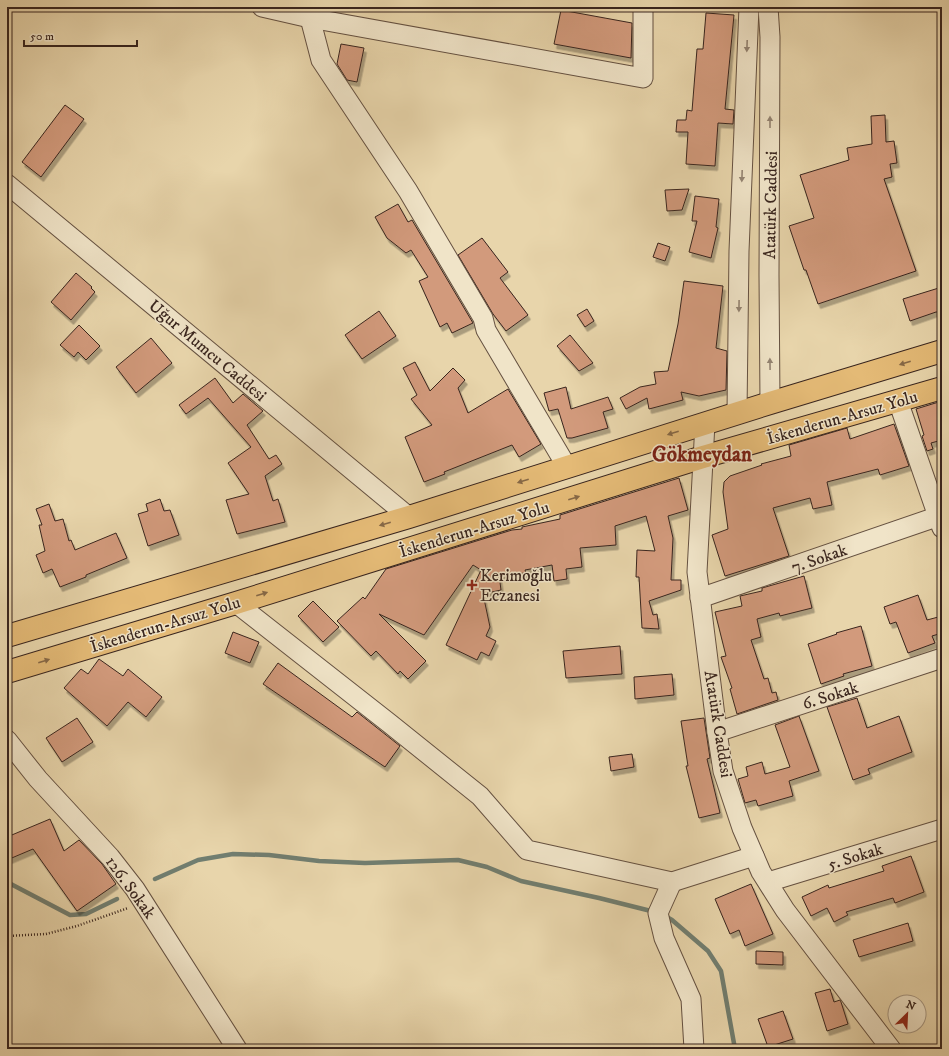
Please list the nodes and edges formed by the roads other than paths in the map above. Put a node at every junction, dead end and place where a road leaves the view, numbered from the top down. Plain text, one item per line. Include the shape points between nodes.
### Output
1 (262, 7) edge
2 (643, 7) edge
3 (749, 7) edge
4 (768, 7) edge
5 (311, 12) edge
6 (7, 184) edge
7 (942, 351) edge
8 (942, 388) edge
9 (898, 401) junction
10 (770, 403) junction
11 (737, 414) junction
12 (705, 423) junction
13 (703, 457) junction
14 (567, 467) junction
15 (409, 516) junction
16 (941, 520) edge
17 (700, 598) junction
18 (236, 603) junction
19 (7, 636) edge
20 (942, 658) edge
21 (7, 672) edge
22 (717, 732) junction
23 (7, 740) edge
24 (942, 829) edge
25 (754, 856) junction
26 (672, 882) junction
27 (768, 882) junction
28 (237, 1049) edge
29 (694, 1049) edge
30 (891, 1049) edge

1 - 5 street
2 - 5 street via 643,78
3 -> 11 street via 739,251
10 -> 4 street, Atatürk Caddesi
5 - 14 street via 321,60 408,191
6 - 15 street, Uğur Mumcu Caddesi
7 -> 10 main road, İskenderun-Arsuz Yolu
8 - 9 main road, İskenderun-Arsuz Yolu
9 - 13 main road, İskenderun-Arsuz Yolu
9 - 16 street
10 - 11 main road, İskenderun-Arsuz Yolu
11 - 12 main road, İskenderun-Arsuz Yolu
12 - 13 street, Atatürk Caddesi
12 -> 14 main road, İskenderun-Arsuz Yolu
13 - 17 street, Atatürk Caddesi via 697,572
18 -> 13 main road, İskenderun-Arsuz Yolu
14 -> 15 main road, İskenderun-Arsuz Yolu
15 -> 19 main road, İskenderun-Arsuz Yolu
16 - 17 street, 7. Sokak
17 - 22 street, Atatürk Caddesi
21 -> 18 main road, İskenderun-Arsuz Yolu
18 - 26 street via 480,796 527,850
20 - 22 street, 6. Sokak
22 - 25 street, Atatürk Caddesi via 723,771
23 - 28 street, 126. Sokak via 135,889
24 - 27 street, 5. Sokak
25 - 26 street
25 - 27 street, Atatürk Caddesi
26 - 29 street via 658,913 664,938 691,999
27 - 30 street, Atatürk Caddesi via 802,933

